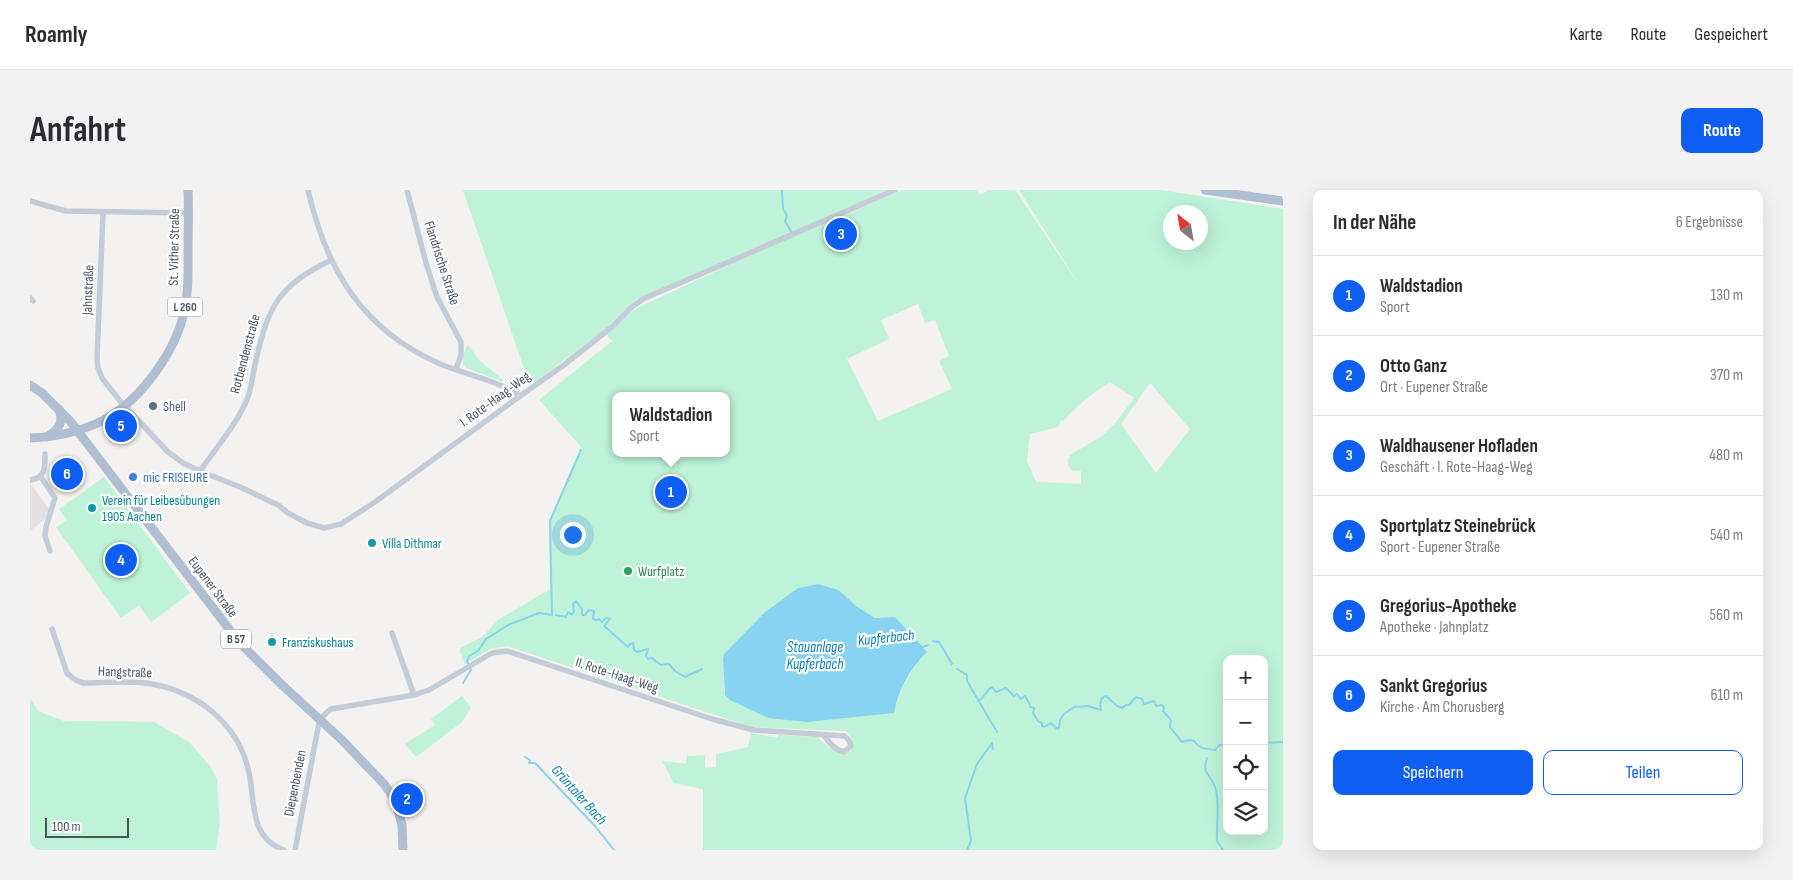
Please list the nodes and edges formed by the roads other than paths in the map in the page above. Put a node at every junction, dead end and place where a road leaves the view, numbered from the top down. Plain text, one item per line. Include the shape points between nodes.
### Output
1 (188, 190) edge
2 (308, 190) edge
3 (407, 190) edge
4 (895, 190) edge
5 (1205, 190) edge
6 (30, 201) edge
7 (1283, 201) edge
8 (103, 213) junction
9 (188, 213) junction
10 (330, 260) junction
11 (98, 368) joint
12 (456, 369) junction
13 (30, 385) edge
14 (520, 396) junction
15 (125, 405) junction
16 (59, 408) junction
17 (78, 430) junction
18 (47, 437) junction
19 (30, 438) edge
20 (45, 454) dead end
21 (200, 471) junction
22 (41, 476) junction
23 (30, 480) edge
24 (50, 551) dead end
25 (52, 629) dead end
26 (392, 633) dead end
27 (414, 695) junction
28 (320, 720) junction
29 (824, 735) dead end
30 (284, 850) edge
31 (295, 850) edge
32 (403, 850) edge

1 - 9 main road, St. Vither Straße / L 260
2 - 10 street
3 - 12 street, Flandrische Straße via 437,297 461,342
4 - 14 street, I. Rote-Haag-Weg via 644,299 564,365
5 - 7 main road
6 - 8 street via 66,211
8 - 9 street
8 - 11 street, Jahnstraße
9 - 15 main road, St. Vither Straße / L 260 via 189,283 185,310 177,334 158,369
10 - 12 street via 357,301 395,338 411,349
10 - 21 street, Rotbendenstraße via 290,285 270,311 248,396
11 - 15 street, I. Rote-Haag-Weg via 102,378
12 - 14 street via 499,384
13 - 16 main road, Eupener Straße / B 57
14 - 21 street, I. Rote-Haag-Weg via 342,524 324,528 307,523 278,505
15 - 17 main road, L 260
15 - 21 street, I. Rote-Haag-Weg via 168,452
16 - 17 main road, Eupener Straße / B 57
16 - 18 main road via 62,418 55,431
17 - 18 main road, L 260
17 - 28 main road, Eupener Straße / B 57 via 239,642
18 - 19 main road, L 260
20 - 22 street
22 - 23 street
22 - 24 street via 55,498 46,527
25 - 30 street, Hangstraße via 71,678 83,684 141,682 166,687 192,697 219,718 248,766 261,832 271,844
26 - 27 street
27 - 28 street, II. Rote-Haag-Weg via 331,710
27 - 29 street, II. Rote-Haag-Weg via 429,690 492,653 507,651 712,719 754,730
28 - 31 street, Diepenbenden
28 - 32 main road, Eupener Straße / B 57 via 375,772 389,791 402,825

